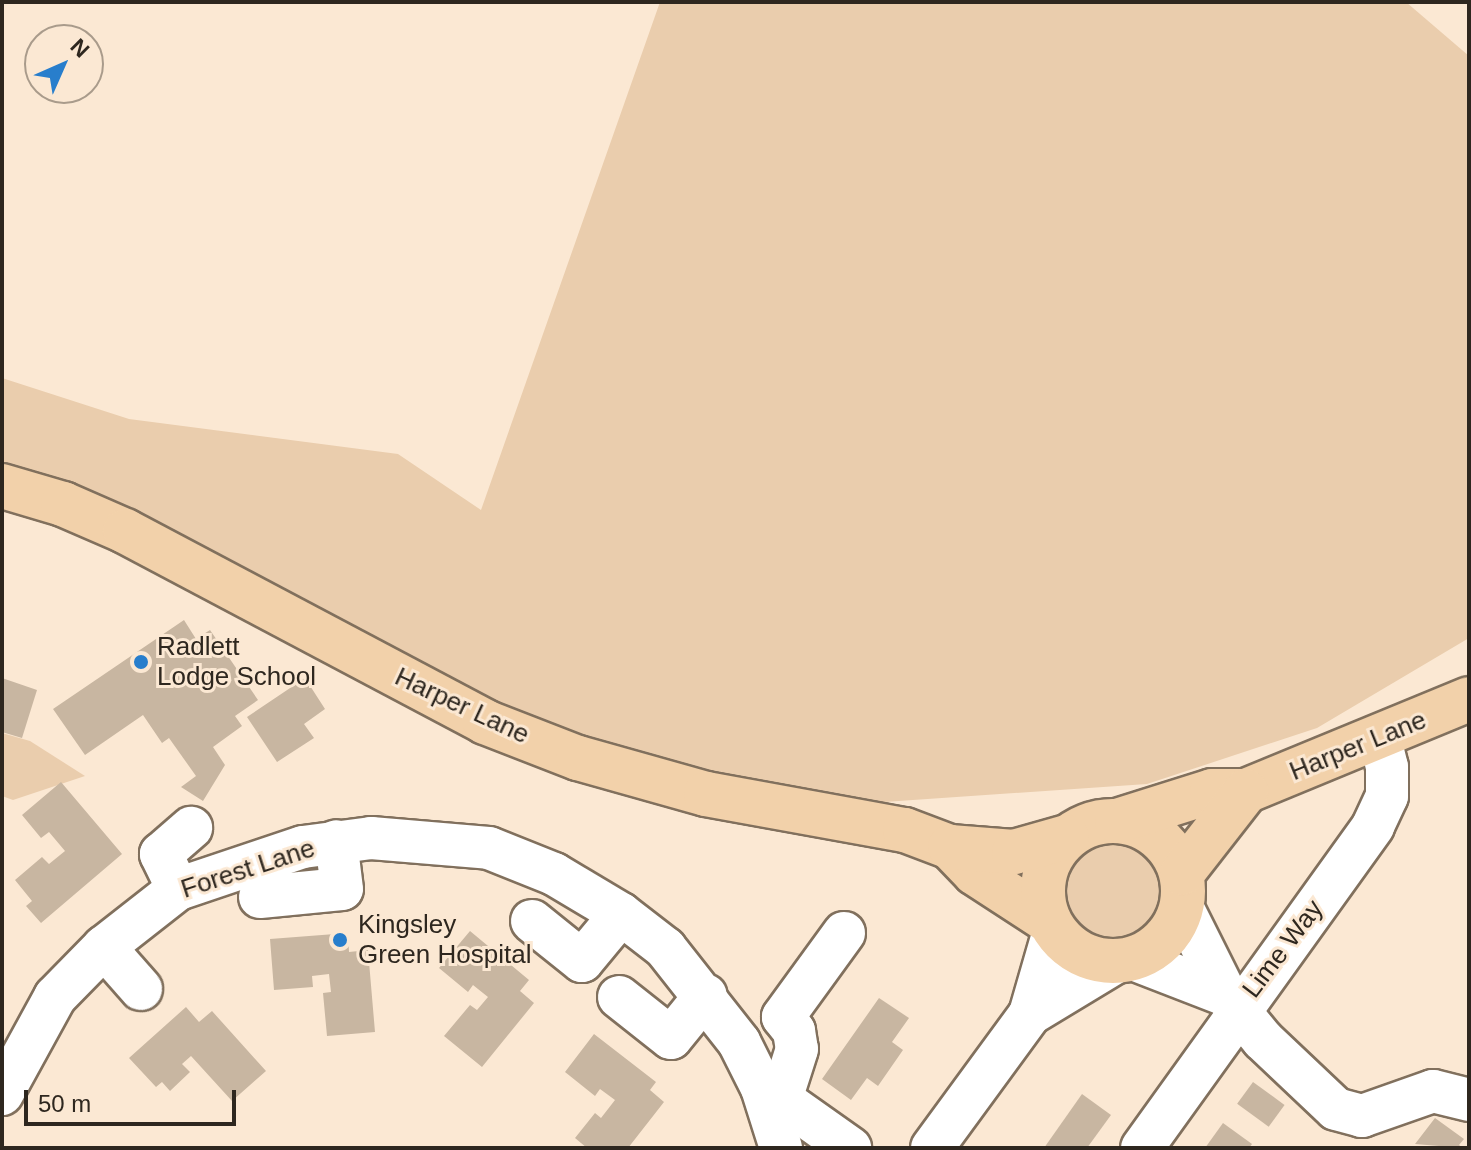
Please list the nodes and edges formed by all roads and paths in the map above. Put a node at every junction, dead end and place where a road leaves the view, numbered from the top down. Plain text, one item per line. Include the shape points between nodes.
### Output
1 (2, 486) edge
2 (1469, 699) edge
3 (1380, 739) junction
4 (1246, 791) junction
5 (1117, 821) junction
6 (191, 828) dead end
7 (1067, 837) junction
8 (336, 841) junction
9 (950, 847) junction
10 (178, 889) junction
11 (1182, 890) junction
12 (260, 897) dead end
13 (621, 914) junction
14 (532, 921) dead end
15 (1052, 926) junction
16 (844, 933) dead end
17 (104, 947) junction
18 (1125, 961) junction
19 (141, 989) dead end
20 (706, 995) junction
21 (619, 997) dead end
22 (1232, 1002) junction
23 (1030, 1014) junction
24 (2, 1094) edge
25 (1469, 1100) edge
26 (1360, 1132) edge
27 (781, 1148) edge
28 (850, 1148) edge
29 (932, 1148) edge
30 (1142, 1148) edge

1 - 9 main road, Harper Lane via 63,504 125,531 485,722 578,758 706,794 905,830
2 - 3 main road, Harper Lane
3 - 4 main road, Harper Lane
3 - 22 street, Lime Way via 1387,796 1373,826
4 - 5 main road, Harper Lane via 1212,791
4 - 11 main road
5 - 7 main road via 1099,822
5 - 11 main road via 1151,831 1175,857
6 - 10 street via 161,854
7 - 9 main road, Harper Lane via 1014,852
7 - 15 main road via 1044,876 1042,899
8 - 10 street, Forest Lane
8 - 12 street via 342,889
8 - 13 street, Forest Lane via 371,838 489,848 554,874
9 - 15 main road, Harper Lane via 975,873
10 - 17 street, Forest Lane
11 - 18 main road via 1172,930 1155,948
11 - 22 street
13 - 14 street via 582,961
13 - 20 street, Forest Lane via 665,948
15 - 18 main road via 1081,954
15 - 23 street
16 - 28 street via 783,1017 794,1031 797,1049 781,1099
17 - 19 street
17 - 24 street, Forest Lane via 55,997
18 - 22 street
18 - 23 street
20 - 21 street via 671,1038
20 - 27 street, Forest Lane via 751,1065
22 - 26 street
22 - 30 street, Lime Way
23 - 29 street
25 - 26 street via 1433,1091

